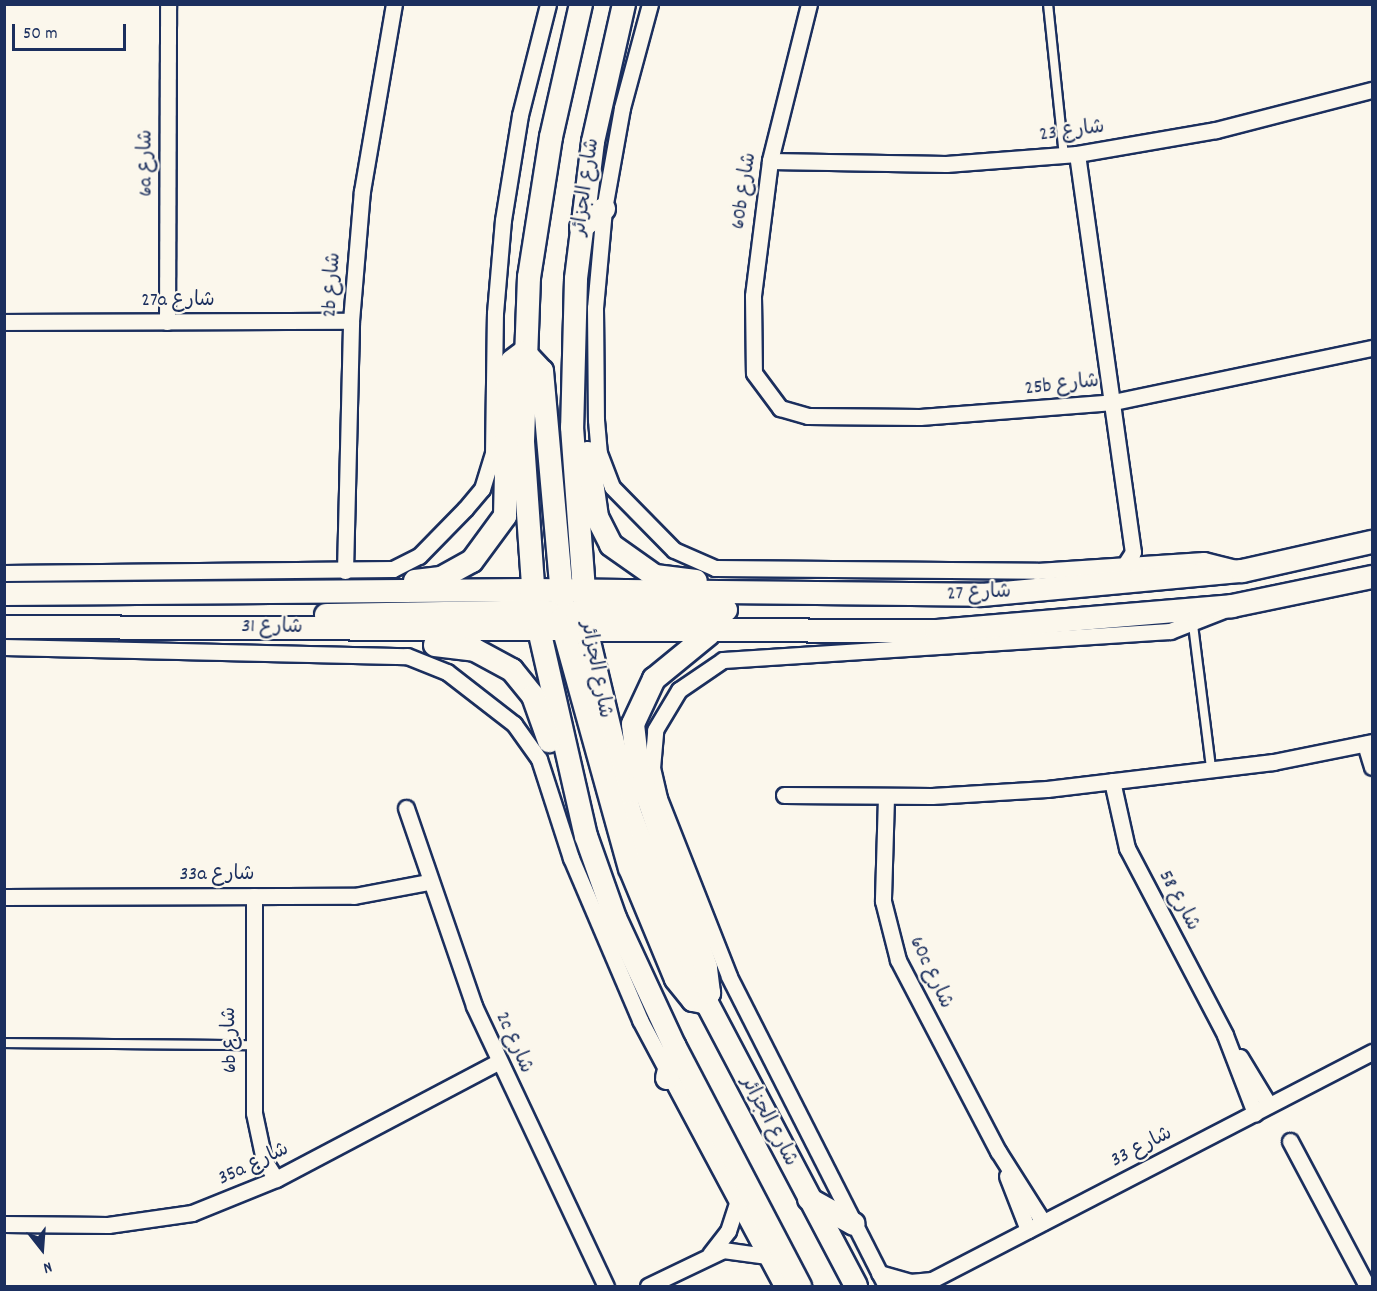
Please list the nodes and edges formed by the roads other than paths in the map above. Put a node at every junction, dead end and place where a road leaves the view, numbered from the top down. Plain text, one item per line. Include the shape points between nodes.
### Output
1 (168, 4) edge
2 (394, 4) edge
3 (548, 4) edge
4 (581, 4) edge
5 (624, 4) edge
6 (650, 4) edge
7 (808, 4) edge
8 (1048, 4) edge
9 (1372, 90) edge
10 (1070, 154) junction
11 (770, 161) junction
12 (604, 209) junction
13 (581, 228) junction
14 (351, 321) junction
15 (4, 322) edge
16 (166, 322) junction
17 (1372, 348) edge
18 (524, 352) junction
19 (573, 357) junction
20 (760, 386) joint
21 (1113, 402) junction
22 (1372, 542) edge
23 (1124, 566) junction
24 (1095, 568) junction
25 (345, 571) junction
26 (1242, 571) junction
27 (4, 573) edge
28 (166, 575) junction
29 (1372, 578) edge
30 (1078, 588) junction
31 (192, 592) junction
32 (286, 593) junction
33 (4, 594) edge
34 (982, 595) junction
35 (1232, 606) junction
36 (561, 612) junction
37 (1193, 625) junction
38 (155, 626) junction
39 (4, 627) edge
40 (936, 632) junction
41 (709, 634) junction
42 (961, 644) junction
43 (4, 647) edge
44 (1369, 743) edge
45 (1372, 766) edge
46 (1211, 768) junction
47 (1112, 781) junction
48 (784, 795) dead end
49 (886, 797) junction
50 (406, 808) dead end
51 (586, 836) junction
52 (428, 882) junction
53 (254, 896) junction
54 (4, 897) edge
55 (703, 1002) junction
56 (1225, 1035) junction
57 (4, 1042) edge
58 (251, 1044) junction
59 (675, 1047) junction
60 (1372, 1052) edge
61 (498, 1062) junction
62 (667, 1078) junction
63 (1269, 1106) junction
64 (1255, 1113) junction
65 (1290, 1141) dead end
66 (998, 1151) junction
67 (276, 1179) junction
68 (809, 1199) junction
69 (737, 1204) junction
70 (1043, 1222) junction
71 (4, 1224) edge
72 (854, 1224) junction
73 (1028, 1230) junction
74 (710, 1254) junction
75 (766, 1256) junction
76 (882, 1280) edge
77 (929, 1283) edge
78 (606, 1287) edge
79 (648, 1287) edge
80 (782, 1287) edge
81 (800, 1287) edge
82 (856, 1287) edge
83 (1367, 1287) edge

1 - 16 street, 6a شارع
2 - 14 street, 2b شارع via 365,160
3 - 25 street via 504,210 489,473 465,508 419,556 393,569
4 - 18 main road, شارع الجزائر via 536,216
5 - 13 main road, شارع الجزائر via 593,142
6 - 12 street via 622,108
7 - 11 street, 60b شارع
8 - 10 lane
9 - 10 street, شارع 23 via 1216,130
10 - 11 street, شارع 23 via 934,165
10 - 21 street
11 - 20 street, 60b شارع via 751,344
12 - 13 main road
12 - 24 street via 595,308 599,453 617,493 683,556 715,568
13 - 19 main road, شارع الجزائر
14 - 16 street, 27a شارع
14 - 25 street, 2b شارع
15 - 16 street, 27a شارع
17 - 21 street, 25b شارع
18 - 32 main road via 512,361 507,379 505,516 487,546 441,578 316,585
18 - 36 main road, شارع الجزائر
19 - 34 main road via 597,518 611,545 639,569 673,580 938,585
19 - 36 main road, شارع الجزائر
20 - 21 street, 25b شارع via 780,408 808,416 920,417
21 - 23 street via 1133,552
22 - 26 main road, شارع 27
23 - 24 street
23 - 26 street via 1215,560
24 - 30 main road
25 - 28 street
26 - 30 main road, شارع 27
27 - 28 street
28 - 31 main road
29 - 35 main road, شارع 27
30 - 34 main road, شارع 27
31 - 32 main road, شارع 31
31 - 33 main road, شارع 31
32 - 36 main road, شارع 31
34 - 36 main road, شارع 27
35 - 37 street
35 - 40 main road, شارع 27
36 - 38 main road, شارع 31
36 - 41 main road, شارع 27
36 - 51 main road, شارع الجزائر
36 - 55 main road, شارع الجزائر via 630,813
37 - 42 street
37 - 46 lane
38 - 39 main road, شارع 31
38 - 51 main road via 176,638 433,645 492,657 533,696 564,799
40 - 41 main road, شارع 27
40 - 42 main road
41 - 55 main road via 654,679 633,724 638,768 706,967 709,993
42 - 72 street via 723,660 679,690 652,745 659,798 729,976
43 - 62 street via 386,654 420,659 447,672 514,724 533,748 596,921
44 - 45 street
44 - 46 street
46 - 47 street
47 - 49 street
47 - 56 street, شارع 58 via 1127,848
48 - 49 street
49 - 66 street, 60c شارع via 882,880 891,941
50 - 52 street, 2c شارع
51 - 59 main road, شارع الجزائر via 615,918
52 - 53 street, 33a شارع via 354,896
52 - 61 street, 2c شارع
53 - 54 street, 33a شارع
53 - 58 street, 6b شارع
55 - 68 main road, شارع الجزائر
56 - 63 street, شارع 58
56 - 64 street, شارع 58
57 - 58 lane
58 - 67 street, 6b شارع via 256,1131
59 - 62 main road
59 - 81 main road, شارع الجزائر
60 - 63 street, شارع 33
61 - 67 street, 35a شارع
61 - 78 street, 2c شارع
62 - 69 street
63 - 64 street, شارع 33
64 - 70 street, شارع 33
65 - 83 street
66 - 70 street, 60c شارع
66 - 73 street, 60c شارع
67 - 71 street, 35a شارع via 232,1200 150,1222
68 - 72 main road
68 - 82 main road, شارع الجزائر
69 - 74 street via 728,1232
69 - 75 street
70 - 73 street, شارع 33
72 - 76 street
73 - 77 street, شارع 33
74 - 75 street via 738,1249
74 - 79 street
75 - 80 street
76 - 77 street, شارع 33

